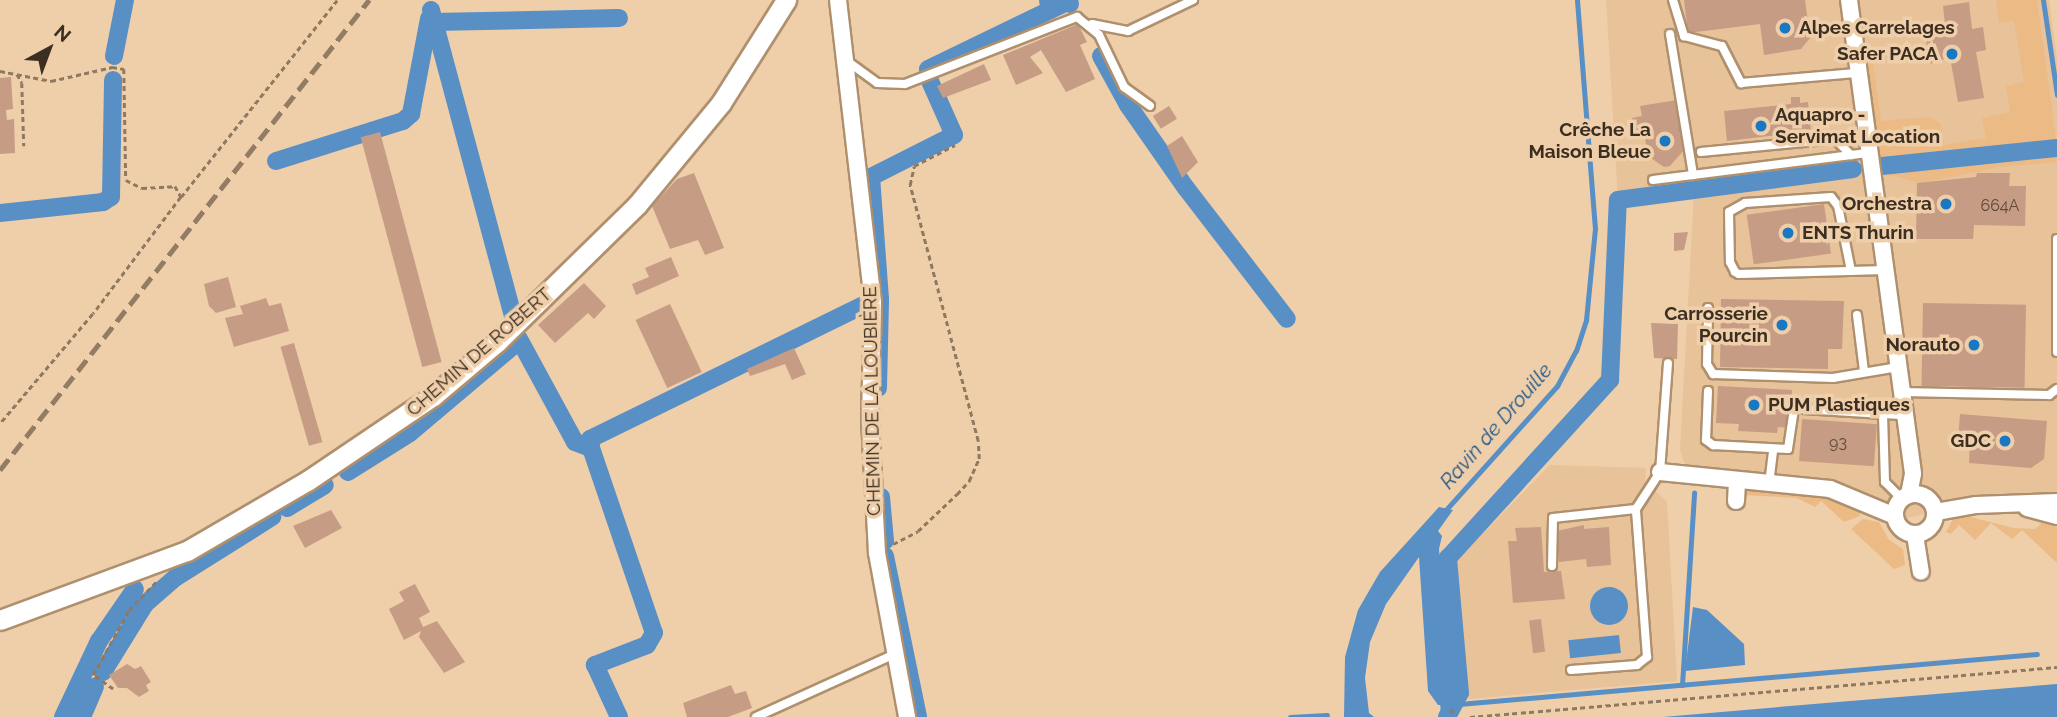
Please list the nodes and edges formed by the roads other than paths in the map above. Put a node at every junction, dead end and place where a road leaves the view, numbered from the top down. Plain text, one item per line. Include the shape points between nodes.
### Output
1 (786, 0) edge
2 (838, 0) edge
3 (1193, 0) edge
4 (1673, 0) edge
5 (1849, 0) edge
6 (1083, 20) junction
7 (1670, 34) dead end
8 (845, 59) junction
9 (1856, 73) junction
10 (1150, 106) dead end
11 (1753, 148) junction
12 (1701, 152) dead end
13 (1859, 154) junction
14 (1754, 166) junction
15 (1693, 175) junction
16 (1653, 180) dead end
17 (2057, 239) edge
18 (1886, 270) junction
19 (1851, 271) junction
20 (1708, 308) dead end
21 (1857, 315) dead end
22 (2057, 352) edge
23 (1668, 363) dead end
24 (1898, 368) junction
25 (1864, 371) junction
26 (2057, 389) edge
27 (1708, 391) dead end
28 (1902, 392) junction
29 (1883, 414) junction
30 (1905, 415) junction
31 (1773, 449) junction
32 (1660, 472) junction
33 (1913, 474) junction
34 (1737, 482) junction
35 (1769, 484) junction
36 (1905, 497) junction
37 (1926, 497) junction
38 (1736, 501) dead end
39 (2057, 502) edge
40 (2018, 505) junction
41 (1636, 509) junction
42 (1936, 512) junction
43 (1895, 516) junction
44 (2057, 516) edge
45 (1915, 535) junction
46 (1552, 566) dead end
47 (1921, 572) dead end
48 (0, 620) edge
49 (895, 654) junction
50 (1571, 670) dead end
51 (756, 717) edge
52 (907, 717) edge

1 - 48 street, CHEMIN DE ROBERT via 721,103 637,205 497,342 433,396 307,481 194,547
2 - 8 street, CHEMIN DE LA LOUBIÈRE
3 - 6 lane via 1128,30 1105,29
4 - 9 lane via 1684,37 1723,46 1741,83
5 - 9 street
6 - 8 lane via 1069,18 932,77 905,84 869,79
6 - 10 lane via 1099,35 1124,88
7 - 15 lane
8 - 49 street, CHEMIN DE LA LOUBIÈRE via 873,303 870,443 876,548
9 - 13 street
11 - 12 lane
11 - 13 lane via 1839,139
11 - 14 lane
13 - 14 lane
13 - 18 street
14 - 15 lane
15 - 16 lane
17 - 22 lane
18 - 19 lane
18 - 24 street
19 - 19 lane via 1838,206 1831,197 1745,203 1729,212 1730,262 1735,272
20 - 25 lane via 1707,364 1713,374 1833,378
21 - 25 lane
23 - 32 lane
24 - 25 lane
24 - 28 street
26 - 28 lane via 2049,395
27 - 31 lane via 1708,444
28 - 30 street
29 - 30 lane
29 - 31 lane via 1799,409 1790,448
29 - 36 lane via 1885,482
30 - 33 street
31 - 35 lane
32 - 34 street
32 - 41 lane
33 - 36 street
33 - 37 street
34 - 35 street
34 - 38 street
35 - 43 street via 1834,490
36 - 37 street
36 - 43 street
37 - 42 street
39 - 40 street
40 - 42 street via 1976,505
40 - 44 street
41 - 46 lane via 1553,518
41 - 50 lane via 1647,657 1637,665
42 - 45 street via 1928,530
43 - 45 street via 1903,531
45 - 47 street
49 - 51 lane
49 - 52 street, CHEMIN DE LA LOUBIÈRE

